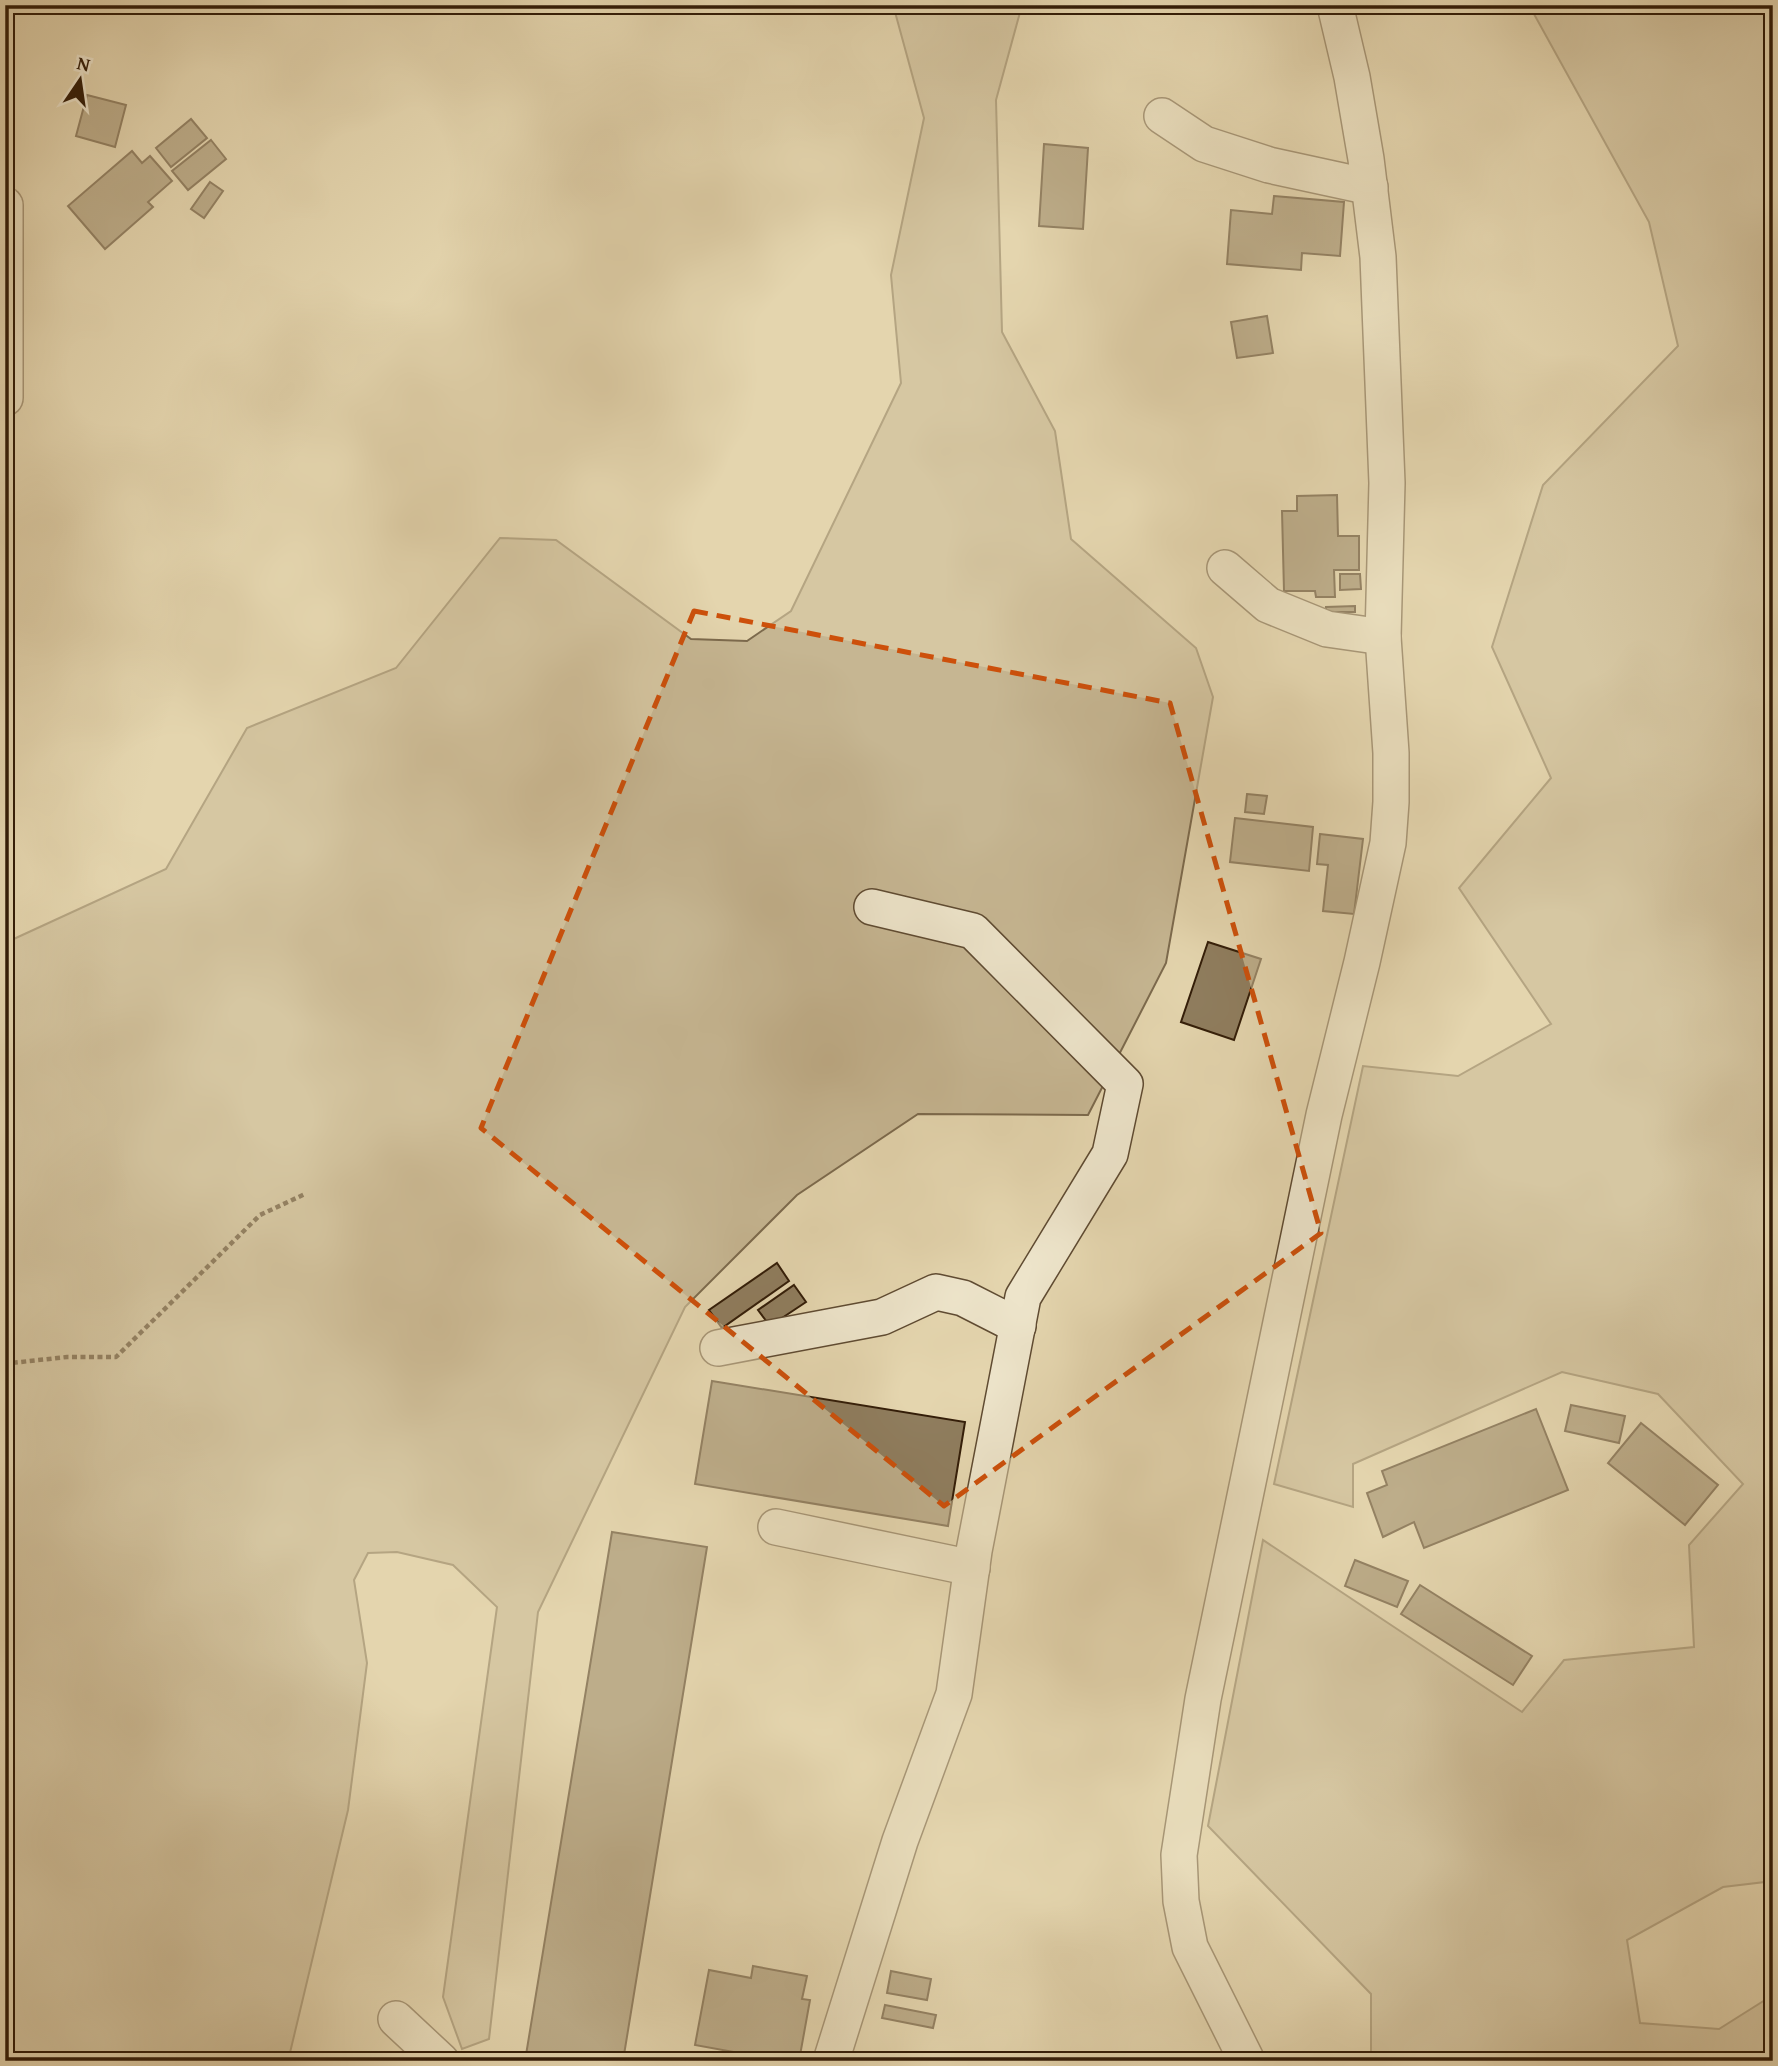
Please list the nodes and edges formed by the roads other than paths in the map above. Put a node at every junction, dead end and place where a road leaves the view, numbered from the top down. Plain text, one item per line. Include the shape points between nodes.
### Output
1 (1335, 5) edge
2 (1162, 116) dead end
3 (1370, 187) junction
4 (5, 205) edge
5 (5, 398) edge
6 (1225, 568) dead end
7 (1383, 637) junction
8 (872, 907) dead end
9 (1018, 1326) junction
10 (718, 1348) dead end
11 (776, 1527) dead end
12 (972, 1568) junction
13 (396, 2019) dead end
14 (441, 2061) edge
15 (831, 2061) edge
16 (1247, 2061) edge

1 - 3 street
2 - 3 street via 1204,144 1269,165
3 - 7 street via 1378,257 1387,483
4 - 5 street
6 - 7 street via 1268,605 1327,629
7 - 16 street via 1391,753 1388,844 1324,1115 1203,1699 1179,1855 1190,1947
8 - 9 street via 973,931 1125,1084 1110,1154 1023,1297
9 - 10 street via 963,1298 936,1292 883,1317
9 - 12 street
11 - 12 street
12 - 15 street via 954,1694 900,1841
13 - 14 street

